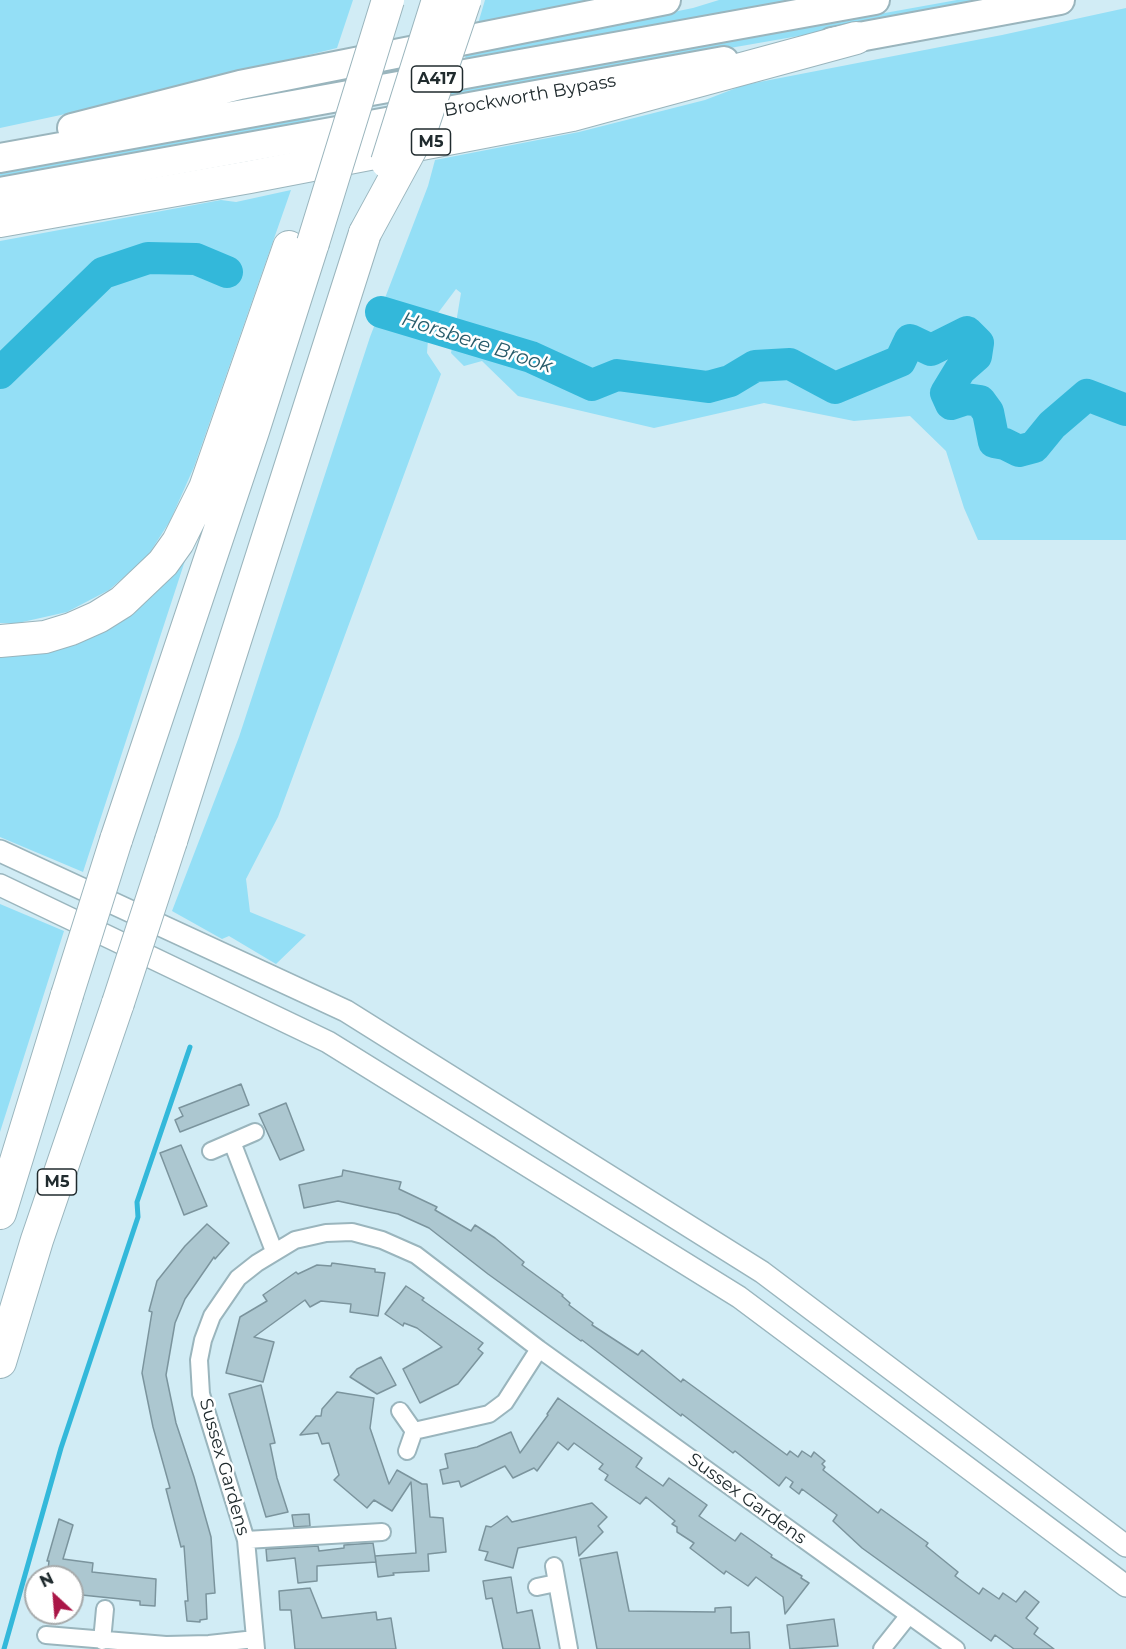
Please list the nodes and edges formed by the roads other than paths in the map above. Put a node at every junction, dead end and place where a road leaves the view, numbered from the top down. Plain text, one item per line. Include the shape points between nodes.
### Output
1 (388, 0) edge
2 (438, 0) edge
3 (465, 0) edge
4 (666, 0) edge
5 (875, 0) edge
6 (1060, 0) edge
7 (856, 38) junction
8 (0, 146) edge
9 (0, 159) edge
10 (0, 192) edge
11 (0, 221) edge
12 (365, 233) junction
13 (301, 245) junction
14 (0, 641) edge
15 (0, 851) edge
16 (0, 885) edge
17 (255, 1132) dead end
18 (232, 1142) junction
19 (212, 1151) dead end
20 (0, 1213) edge
21 (274, 1251) junction
22 (538, 1349) junction
23 (0, 1362) edge
24 (400, 1411) dead end
25 (414, 1431) junction
26 (407, 1451) dead end
27 (382, 1532) dead end
28 (246, 1540) junction
29 (1126, 1546) edge
30 (554, 1566) dead end
31 (556, 1583) junction
32 (1126, 1586) edge
33 (537, 1587) dead end
34 (105, 1609) dead end
35 (909, 1615) junction
36 (46, 1635) dead end
37 (102, 1641) junction
38 (256, 1644) edge
39 (569, 1649) edge
40 (882, 1649) edge
41 (956, 1649) edge

1 - 13 highway, M5, bridge via 351,114
2 - 12 highway, M5, bridge
3 - 12 highway, M5, bridge via 421,130
4 - 8 highway via 240,86
5 - 9 highway, Brockworth Bypass / A417
6 - 7 highway, Brockworth Bypass / A417
7 - 10 highway, Brockworth Bypass / A417
7 - 11 highway, M5 via 572,115
12 - 23 highway, M5, bridge
13 - 14 highway, M5 via 204,488 178,542 163,563 122,602 98,617 45,637
13 - 20 highway, M5, bridge via 249,442 116,840
15 - 29 street via 346,1011 762,1272
16 - 32 street via 328,1042 729,1290
17 - 18 street
18 - 19 street
18 - 21 street
21 - 22 street, Sussex Gardens via 295,1240 327,1233 352,1232 382,1240 416,1256
21 - 28 street, Sussex Gardens via 238,1278 213,1316 199,1360 201,1394
22 - 25 street via 505,1401 489,1414
22 - 35 street, Sussex Gardens
24 - 25 street
25 - 26 street
27 - 28 street
28 - 38 street, Sussex Gardens
30 - 31 street
31 - 33 street
31 - 39 street
34 - 37 street
35 - 40 street
35 - 41 street, Sussex Gardens
36 - 37 street, Sussex Gardens
37 - 38 street, Sussex Gardens

